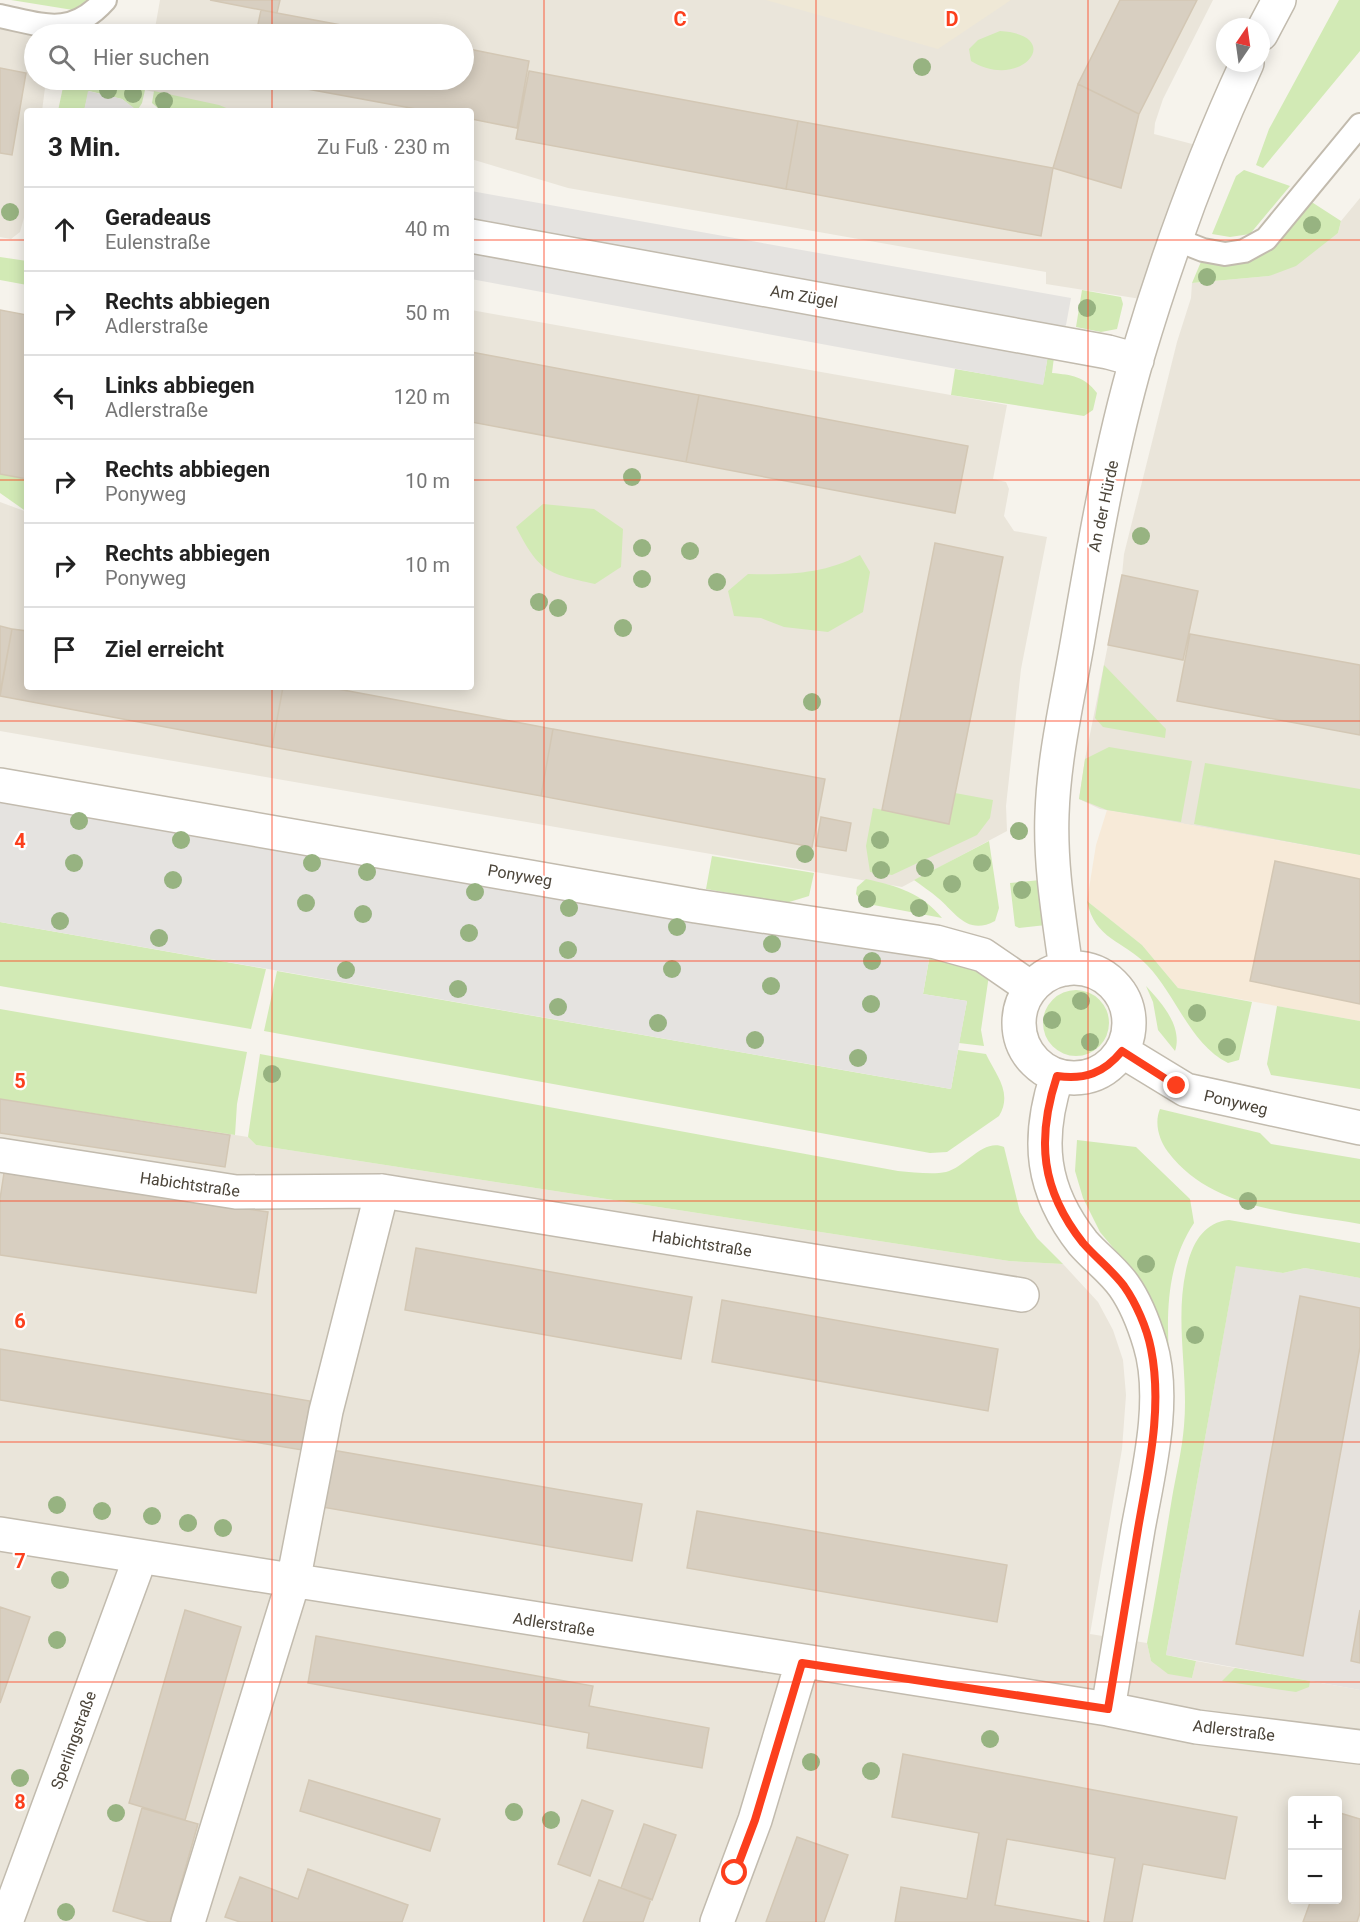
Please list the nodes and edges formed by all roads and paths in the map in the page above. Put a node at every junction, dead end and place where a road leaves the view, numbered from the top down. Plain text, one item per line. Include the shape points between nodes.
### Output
1 (105, 0) edge
2 (1279, 0) edge
3 (0, 16) edge
4 (1269, 18) edge
5 (38, 24) edge
6 (72, 24) edge
7 (1243, 72) edge
8 (1360, 125) edge
9 (474, 237) edge
10 (1175, 239) junction
11 (1137, 360) junction
12 (0, 785) edge
13 (1066, 969) junction
14 (1031, 988) junction
15 (1122, 1051) junction
16 (1057, 1076) junction
17 (1360, 1128) edge
18 (0, 1155) edge
19 (382, 1191) junction
20 (1022, 1295) dead end
21 (0, 1534) edge
22 (140, 1558) junction
23 (293, 1582) junction
24 (802, 1663) junction
25 (1108, 1709) junction
26 (1360, 1747) edge
27 (0, 1919) edge
28 (6, 1922) edge
29 (188, 1922) edge
30 (717, 1922) edge

1 - 6 lane
2 - 4 street
3 - 5 lane
7 - 10 street, An der Hürde
8 - 10 lane via 1266,238 1244,251 1225,254
9 - 11 street, Am Zügel
10 - 11 street, An der Hürde
11 - 13 street, An der Hürde via 1092,555 1056,767 1052,811 1054,877
12 - 14 street, Ponyweg via 696,906 936,942 983,955
13 - 14 street via 1047,975
13 - 15 street via 1100,975 1124,1000 1129,1017
14 - 16 street via 1018,1021 1020,1039 1028,1055
15 - 16 street via 1112,1063 1086,1077
15 - 17 street, Ponyweg via 1186,1090
16 - 25 street via 1048,1114 1049,1185 1083,1243 1124,1286 1134,1304 1151,1347 1155,1377 1152,1448
18 - 19 street, Habichtstraße via 236,1192
19 - 20 street, Habichtstraße
19 - 23 street via 326,1411
21 - 22 street, Adlerstraße
22 - 23 street, Adlerstraße
22 - 28 street, Sperlingstraße
23 - 24 street, Adlerstraße
23 - 29 street
24 - 25 street, Adlerstraße
24 - 30 street via 755,1820
25 - 26 street, Adlerstraße via 1197,1727
27 - 28 street, Sperlingstraße

